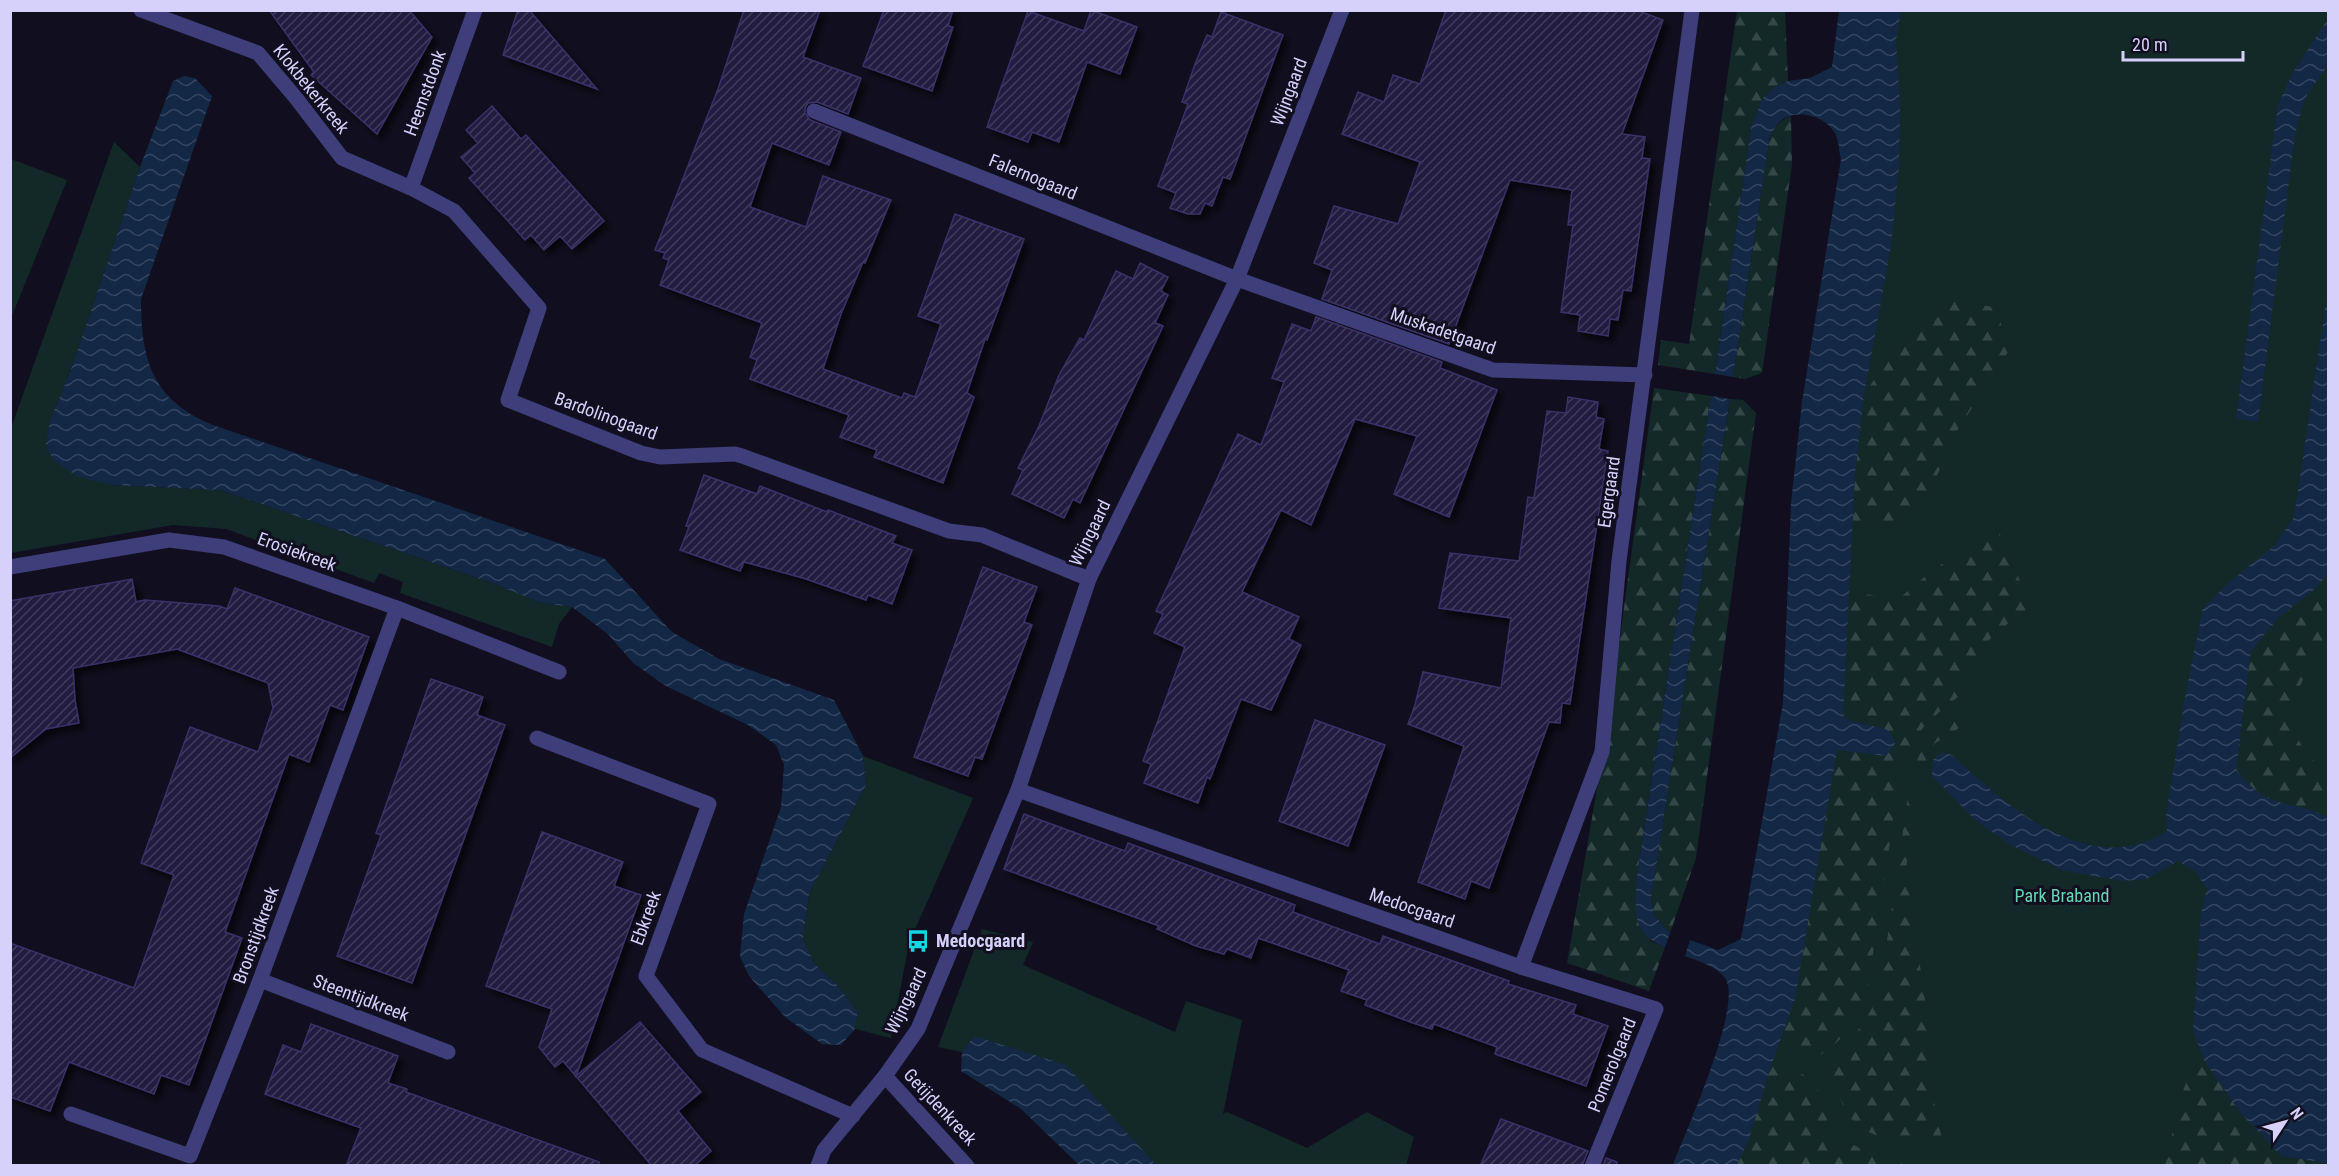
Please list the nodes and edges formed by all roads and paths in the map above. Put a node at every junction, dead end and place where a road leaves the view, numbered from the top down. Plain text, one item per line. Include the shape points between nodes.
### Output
1 (141, 10) edge
2 (475, 10) edge
3 (1342, 10) edge
4 (1692, 10) edge
5 (814, 111) dead end
6 (411, 188) junction
7 (1237, 279) junction
8 (1645, 375) junction
9 (10, 567) edge
10 (1089, 579) junction
11 (397, 608) junction
12 (558, 672) dead end
13 (537, 738) dead end
14 (1018, 790) junction
15 (1521, 967) junction
16 (260, 980) junction
17 (448, 1052) dead end
18 (885, 1076) junction
19 (71, 1114) dead end
20 (853, 1116) junction
21 (819, 1166) edge
22 (967, 1166) edge
23 (1592, 1166) edge

1 - 6 street, Klokbekerkreek via 258,53 342,158
2 - 6 street, Heemstdonk
3 - 7 street, Wijngaard
4 - 8 street, Egergaard
5 - 7 street, Falernogaard
6 - 10 street, Bardolinogaard via 454,211 539,308 508,400 642,453 660,457 742,456 949,531 982,535
7 - 8 street, Muskadetgaard via 1493,370
7 - 10 street, Wijngaard
8 - 15 street, Egergaard via 1619,561 1602,752
9 - 11 street, Erosiekreek via 169,540 224,547
10 - 14 street, Wijngaard
11 - 12 street, Erosiekreek
11 - 16 street, Bronstijdkreek
13 - 20 street, Ebkreek via 709,804 645,976 702,1050
14 - 15 street, Medocgaard
14 - 18 street, Wijngaard via 918,1029
15 - 23 street, Pomerolgaard via 1656,1009
16 - 17 street, Steentijdkreek
16 - 19 street, Bronstijdkreek via 190,1156
18 - 20 street
18 - 22 street, Getijdenkreek
20 - 21 street via 824,1150

